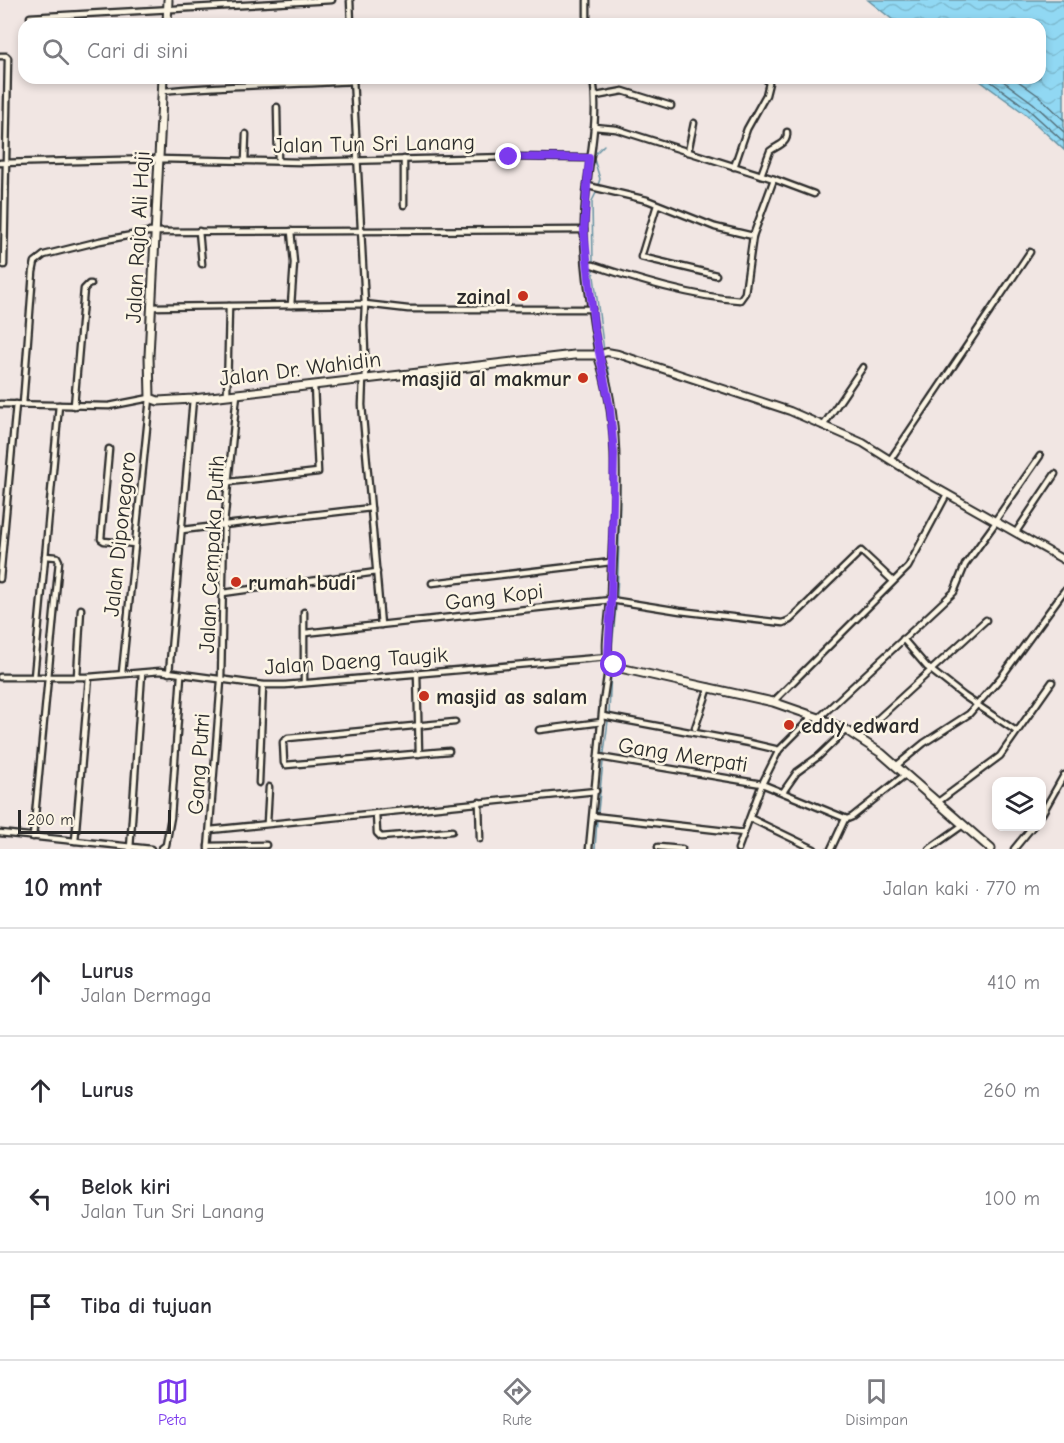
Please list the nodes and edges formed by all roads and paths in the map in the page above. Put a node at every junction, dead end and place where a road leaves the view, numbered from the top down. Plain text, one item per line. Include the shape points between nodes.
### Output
1 (168, 0) edge
2 (332, 0) edge
3 (350, 0) edge
4 (587, 0) edge
5 (168, 9) junction
6 (30, 16) dead end
7 (167, 18) edge
8 (351, 18) edge
9 (586, 18) edge
10 (0, 56) edge
11 (163, 84) edge
12 (293, 84) edge
13 (353, 84) edge
14 (595, 84) edge
15 (769, 84) edge
16 (163, 91) junction
17 (596, 96) junction
18 (671, 106) dead end
19 (277, 107) dead end
20 (694, 123) dead end
21 (594, 127) junction
22 (787, 132) dead end
23 (246, 134) dead end
24 (688, 152) junction
25 (589, 158) junction
26 (159, 159) junction
27 (404, 159) junction
28 (245, 161) junction
29 (278, 161) junction
30 (357, 161) junction
31 (3, 164) edge
32 (734, 167) junction
33 (761, 175) junction
34 (774, 179) junction
35 (588, 186) junction
36 (814, 194) dead end
37 (404, 205) dead end
38 (657, 205) junction
39 (156, 228) junction
40 (584, 230) junction
41 (199, 231) junction
42 (291, 231) junction
43 (361, 231) junction
44 (753, 236) junction
45 (1030, 252) dead end
46 (202, 264) dead end
47 (4, 265) dead end
48 (587, 265) junction
49 (716, 275) dead end
50 (91, 284) dead end
51 (365, 304) junction
52 (291, 305) junction
53 (229, 306) junction
54 (152, 307) junction
55 (592, 309) junction
56 (598, 355) junction
57 (863, 367) dead end
58 (365, 378) junction
59 (314, 385) junction
60 (227, 394) junction
61 (237, 394) junction
62 (150, 398) junction
63 (193, 399) junction
64 (0, 404) edge
65 (16, 404) junction
66 (23, 404) junction
67 (59, 405) junction
68 (74, 406) junction
69 (823, 426) junction
70 (109, 449) dead end
71 (1040, 456) dead end
72 (890, 460) junction
73 (1055, 474) dead end
74 (229, 482) junction
75 (947, 494) junction
76 (371, 508) junction
77 (996, 522) junction
78 (224, 524) junction
79 (182, 530) junction
80 (1016, 532) junction
81 (135, 544) junction
82 (45, 556) junction
83 (1064, 560) edge
84 (611, 562) junction
85 (377, 572) junction
86 (0, 579) edge
87 (893, 581) junction
88 (432, 583) dead end
89 (1064, 591) edge
90 (223, 593) junction
91 (611, 600) junction
92 (81, 609) dead end
93 (304, 612) dead end
94 (986, 620) dead end
95 (381, 625) junction
96 (305, 633) junction
97 (903, 639) junction
98 (608, 660) junction
99 (931, 670) junction
100 (122, 673) junction
101 (142, 673) junction
102 (169, 673) junction
103 (417, 673) junction
104 (182, 675) junction
105 (0, 676) edge
106 (77, 676) junction
107 (34, 677) junction
108 (48, 677) junction
109 (89, 677) junction
110 (221, 681) junction
111 (1052, 682) dead end
112 (304, 683) junction
113 (262, 685) junction
114 (709, 687) junction
115 (773, 702) junction
116 (977, 705) junction
117 (603, 716) junction
118 (816, 717) junction
119 (455, 722) dead end
120 (602, 722) junction
121 (417, 726) junction
122 (695, 728) dead end
123 (539, 730) dead end
124 (846, 730) junction
125 (1016, 731) junction
126 (858, 737) junction
127 (778, 750) junction
128 (449, 751) dead end
129 (419, 754) junction
130 (598, 757) junction
131 (896, 766) junction
132 (906, 774) junction
133 (1064, 775) edge
134 (259, 783) dead end
135 (762, 784) junction
136 (269, 787) dead end
137 (596, 791) junction
138 (783, 792) junction
139 (479, 802) junction
140 (938, 802) junction
141 (1046, 806) edge
142 (376, 813) junction
143 (593, 816) junction
144 (750, 818) junction
145 (845, 819) junction
146 (267, 823) junction
147 (963, 825) junction
148 (210, 830) junction
149 (452, 831) dead end
150 (1029, 831) edge
151 (0, 833) edge
152 (744, 833) junction
153 (33, 837) junction
154 (480, 839) dead end
155 (75, 841) junction
156 (266, 845) dead end
157 (208, 847) edge
158 (658, 847) dead end
159 (130, 848) edge
160 (151, 849) edge
161 (160, 849) edge
162 (590, 849) edge
163 (682, 849) edge
164 (738, 849) edge
165 (813, 849) edge
166 (831, 849) edge
167 (929, 849) edge
168 (991, 849) edge
169 (1014, 849) edge

1 - 5 main road
2 - 5 street
3 - 8 street
4 - 9 street
5 - 6 street
5 - 7 main road
10 - 31 street via 8,58
11 - 16 main road, Jalan Raja Ali Haji
12 - 16 street
13 - 30 street
14 - 17 street
15 - 32 street
16 - 26 main road, Jalan Raja Ali Haji
17 - 18 street via 623,91
17 - 21 street
19 - 29 street
20 - 24 street
21 - 24 street via 616,129
21 - 25 street
22 - 33 street via 782,145 770,151
23 - 28 street
24 - 32 street
25 - 27 street, Jalan Tun Sri Lanang
25 - 35 street
26 - 28 street, Jalan Tun Sri Lanang
26 - 31 street, Jalan Tun Sri Lanang
26 - 39 main road, Jalan Raja Ali Haji
27 - 30 street, Jalan Tun Sri Lanang
27 - 37 street
28 - 29 street, Jalan Tun Sri Lanang
29 - 30 street, Jalan Tun Sri Lanang
30 - 43 street
31 - 47 street
32 - 33 street
33 - 34 street
34 - 36 street
34 - 44 street
35 - 38 street
35 - 40 street
38 - 44 street via 715,227
38 - 49 street via 642,257
39 - 41 street
39 - 54 main road, Jalan Raja Ali Haji
39 - 66 street via 44,255 37,260
40 - 43 street
40 - 48 street
41 - 42 street
41 - 46 street
42 - 43 street
42 - 52 street
43 - 51 street
44 - 48 street via 745,293 740,300 673,288
45 - 72 street
48 - 55 street
50 - 68 street via 84,290
51 - 52 street
51 - 55 street via 408,309
51 - 58 street
52 - 53 street
53 - 54 street
53 - 60 street
54 - 62 main road, Jalan Raja Ali Haji
55 - 56 street
56 - 58 main road, Jalan Dr. Wahidin
56 - 69 street via 618,354
56 - 84 main road via 606,380 614,442
57 - 69 street
58 - 59 main road, Jalan Dr. Wahidin
58 - 76 street via 362,405
59 - 61 main road, Jalan Dr. Wahidin
59 - 74 street via 318,472
60 - 61 main road, Jalan Dr. Wahidin
60 - 63 main road, Jalan Dr. Wahidin
61 - 74 street, Jalan Cempaka Putih
62 - 63 main road, Jalan Dr. Wahidin
62 - 68 street via 110,406
62 - 81 street, Jalan Diponegoro
63 - 79 street
64 - 65 street
65 - 66 street
65 - 86 street
66 - 67 street
67 - 68 street
67 - 82 street
69 - 72 street
70 - 81 street via 101,539
71 - 77 street
72 - 75 street
73 - 80 street
74 - 78 street, Jalan Cempaka Putih
75 - 77 street
75 - 87 street via 908,567
76 - 78 street
76 - 85 street
77 - 80 street
77 - 97 street via 965,565 956,589
78 - 79 street
78 - 90 street, Jalan Cempaka Putih
79 - 102 street
80 - 83 street
81 - 100 street, Jalan Diponegoro
82 - 107 street
82 - 108 street via 57,557 58,561
84 - 88 street
84 - 91 main road
85 - 90 street
85 - 95 street
87 - 91 street, Gang Kopi via 861,551 783,623
87 - 115 street
89 - 116 street
90 - 110 street, Jalan Cempaka Putih
91 - 95 street, Gang Kopi
91 - 98 main road
92 - 106 street
93 - 96 street
94 - 99 street
95 - 96 street, Gang Kopi
96 - 112 street
97 - 99 street
97 - 118 street
98 - 103 street, Jalan Daeng Taugik
98 - 114 main road via 620,668
98 - 117 street
99 - 116 street
99 - 126 street
100 - 101 street, Jalan Daeng Taugik
100 - 109 street, Jalan Daeng Taugik
101 - 102 street, Jalan Daeng Taugik
101 - 159 street
102 - 104 street, Jalan Daeng Taugik
103 - 112 street, Jalan Daeng Taugik
103 - 121 street
104 - 110 street, Jalan Daeng Taugik
104 - 161 street via 171,817 166,845
105 - 107 street, Jalan Daeng Taugik
106 - 108 street, Jalan Daeng Taugik
106 - 109 street, Jalan Daeng Taugik
107 - 108 street, Jalan Daeng Taugik
108 - 153 street
109 - 155 street
110 - 113 street, Jalan Daeng Taugik
110 - 148 street, Gang Putri
111 - 125 street
112 - 113 street, Jalan Daeng Taugik
113 - 134 street
114 - 115 main road
114 - 122 street
115 - 118 main road
116 - 125 street
116 - 131 street
117 - 120 street
117 - 127 street
118 - 124 main road
118 - 127 street
119 - 121 street
120 - 123 street
120 - 130 street
121 - 129 street
121 - 129 street via 288,738 283,742 283,750 286,765
124 - 126 main road
124 - 138 street via 793,776
125 - 140 street via 996,760
126 - 131 main road
127 - 135 street
128 - 129 street
130 - 135 street, Gang Merpati
130 - 137 street
131 - 132 main road
132 - 140 main road
132 - 145 street
133 - 141 street
135 - 138 street, Gang Merpati
135 - 144 street
136 - 146 street
137 - 139 street
137 - 143 street
138 - 145 street, Gang Merpati
139 - 142 street
139 - 154 street
140 - 147 main road
142 - 146 street
142 - 149 street via 381,837
143 - 152 street
143 - 162 street
144 - 152 street
144 - 165 street
145 - 166 street
146 - 148 street
147 - 167 street
147 - 168 main road
148 - 157 street, Gang Putri
150 - 169 street
151 - 153 street
152 - 164 street
153 - 155 street
155 - 159 street
156 - 157 street
158 - 163 street
159 - 160 street

